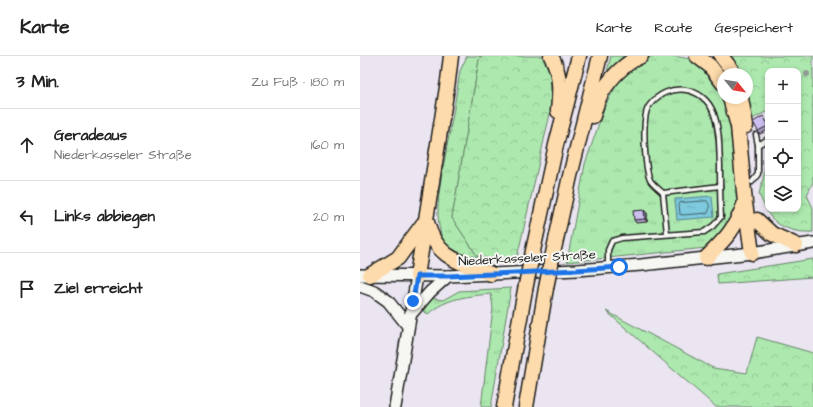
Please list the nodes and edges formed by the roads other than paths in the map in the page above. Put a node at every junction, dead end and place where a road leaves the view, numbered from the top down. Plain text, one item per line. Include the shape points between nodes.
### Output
1 (451, 56) edge
2 (461, 56) edge
3 (580, 56) edge
4 (600, 56) edge
5 (641, 56) edge
6 (697, 56) edge
7 (721, 56) edge
8 (554, 58) edge
9 (729, 68) edge
10 (717, 75) edge
11 (448, 81) junction
12 (732, 104) edge
13 (742, 104) edge
14 (756, 135) edge
15 (765, 140) edge
16 (556, 145) junction
17 (758, 145) junction
18 (570, 176) junction
19 (752, 182) junction
20 (720, 186) junction
21 (663, 193) junction
22 (745, 203) junction
23 (426, 220) junction
24 (757, 220) junction
25 (666, 234) junction
26 (813, 243) edge
27 (796, 245) junction
28 (756, 252) junction
29 (706, 258) junction
30 (608, 268) junction
31 (491, 274) junction
32 (365, 275) edge
33 (417, 276) junction
34 (448, 276) junction
35 (360, 286) edge
36 (410, 314) junction
37 (408, 326) junction
38 (395, 407) edge
39 (504, 407) edge
40 (526, 407) edge

1 - 11 highway
2 - 11 highway
3 - 16 highway
4 - 18 highway
5 - 18 highway via 618,72 601,93
6 - 10 highway
7 - 9 highway
8 - 16 highway via 560,86
11 - 23 highway
12 - 22 highway via 738,126
13 - 19 highway
14 - 17 lane
15 - 17 lane
16 - 39 highway, bridge via 531,260
17 - 19 lane via 758,174
18 - 40 highway, bridge via 546,288
19 - 24 highway
20 - 21 lane
20 - 21 lane via 719,138 714,114 706,99 692,91 676,90 660,95 649,107 644,122 648,174 651,182
20 - 25 lane via 721,217 713,226 704,232
21 - 25 lane
22 - 28 highway
22 - 29 highway via 728,237
23 - 31 highway via 430,235 440,250 452,259
23 - 32 highway via 398,258
23 - 33 highway
24 - 27 highway via 772,234
24 - 28 highway
25 - 30 lane via 612,241 608,250
26 - 27 main road, Niederkasseler Straße
27 - 28 main road, Niederkasseler Straße
28 - 29 main road, Niederkasseler Straße
29 - 30 main road, Niederkasseler Straße
30 - 31 main road, Niederkasseler Straße
31 - 34 main road, Niederkasseler Straße
32 - 33 main road, Niederkasseler Straße
33 - 34 main road, Niederkasseler Straße
33 - 36 main road
34 - 36 main road
35 - 37 main road via 374,291 388,301
36 - 37 main road
37 - 38 main road

